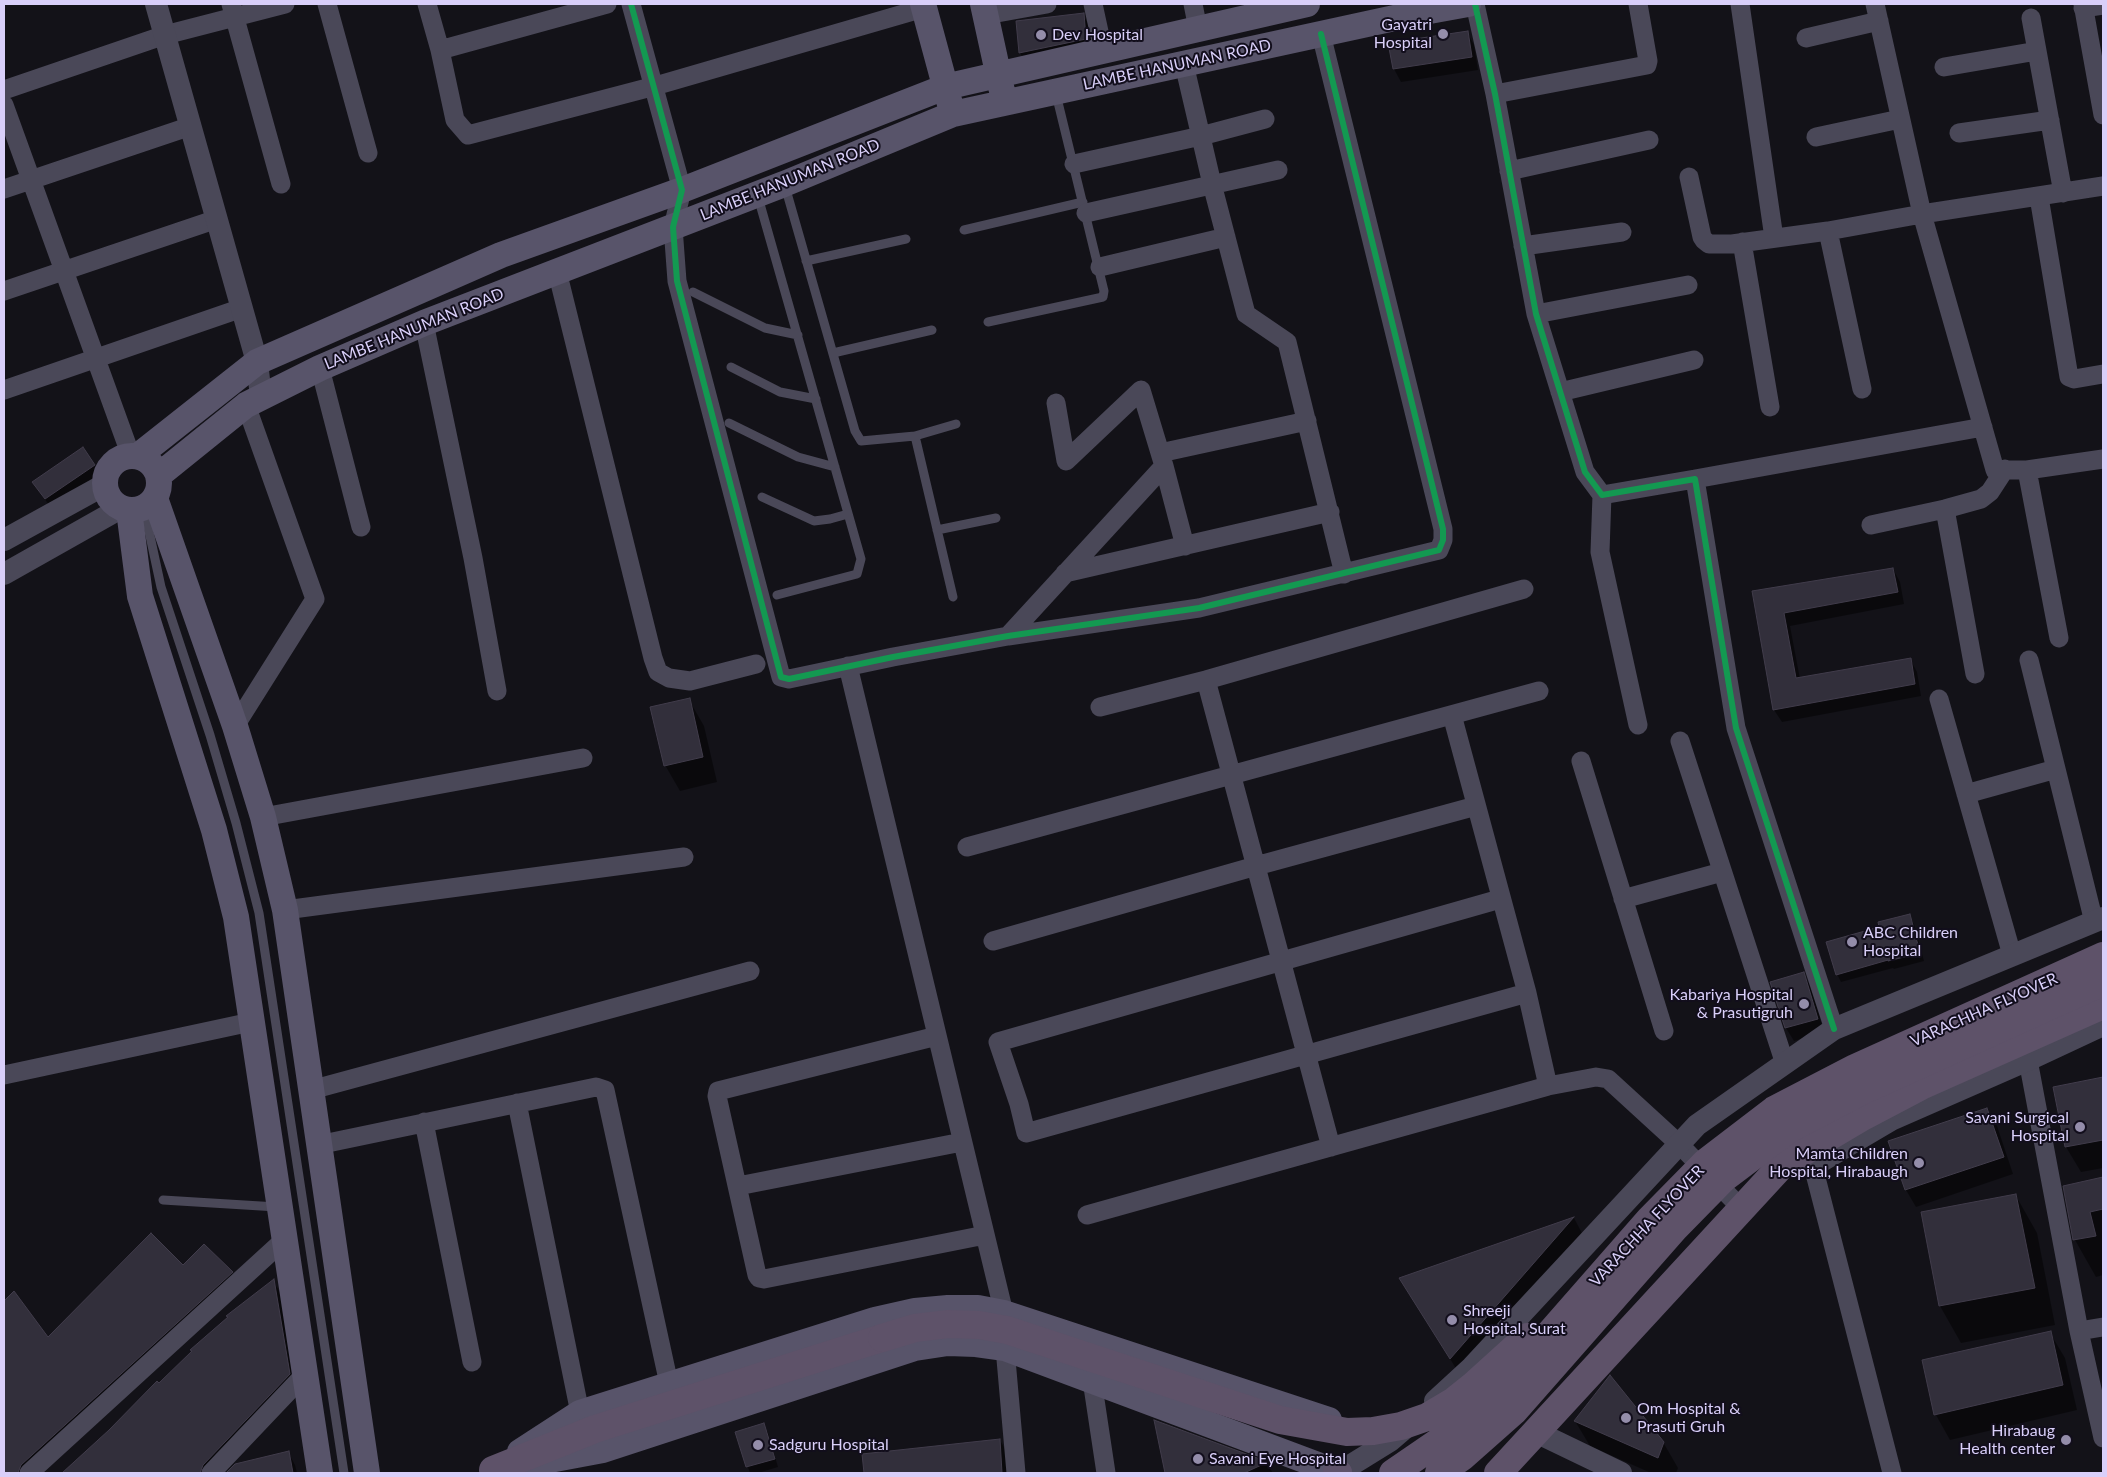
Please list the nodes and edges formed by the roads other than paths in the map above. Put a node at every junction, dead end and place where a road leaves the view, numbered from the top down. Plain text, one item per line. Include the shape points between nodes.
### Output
1 (156, 4) edge
2 (285, 4) edge
3 (326, 4) edge
4 (427, 4) edge
5 (606, 4) edge
6 (631, 4) edge
7 (1047, 4) edge
8 (1093, 4) edge
9 (1193, 4) edge
10 (1307, 4) edge
11 (1468, 4) edge
12 (1475, 4) edge
13 (1638, 4) edge
14 (1740, 4) edge
15 (929, 5) edge
16 (2103, 5) edge
17 (2083, 6) edge
18 (979, 7) edge
19 (1412, 9) edge
20 (233, 11) edge
21 (1877, 12) edge
22 (2032, 18) dead end
23 (1198, 29) junction
24 (1321, 34) junction
25 (165, 35) junction
26 (1806, 38) dead end
27 (440, 50) junction
28 (1103, 50) junction
29 (2037, 51) junction
30 (996, 62) junction
31 (1184, 64) junction
32 (1944, 67) dead end
33 (944, 80) junction
34 (655, 86) junction
35 (4, 90) edge
36 (1055, 91) junction
37 (2101, 92) edge
38 (1495, 94) junction
39 (1004, 102) junction
40 (4, 105) edge
41 (953, 114) junction
42 (2103, 115) edge
43 (1265, 119) dead end
44 (1900, 119) junction
45 (2050, 120) junction
46 (191, 126) junction
47 (1959, 133) dead end
48 (1201, 136) junction
49 (1816, 137) dead end
50 (1649, 140) dead end
51 (368, 153) dead end
52 (1074, 164) junction
53 (1278, 170) dead end
54 (1508, 171) junction
55 (1689, 177) dead end
56 (31, 179) junction
57 (281, 184) dead end
58 (784, 184) junction
59 (1212, 184) junction
60 (2103, 186) edge
61 (4, 189) edge
62 (682, 190) junction
63 (2063, 193) junction
64 (757, 194) junction
65 (2039, 197) junction
66 (1084, 207) junction
67 (1922, 214) junction
68 (217, 219) junction
69 (672, 227) junction
70 (964, 230) dead end
71 (1828, 231) junction
72 (1622, 232) dead end
73 (1226, 237) junction
74 (1774, 238) junction
75 (906, 239) dead end
76 (1742, 242) junction
77 (1523, 246) junction
78 (806, 262) junction
79 (1100, 268) junction
80 (64, 270) junction
81 (557, 271) junction
82 (1688, 285) dead end
83 (4, 291) edge
84 (693, 292) dead end
85 (242, 308) junction
86 (1536, 314) junction
87 (988, 322) dead end
88 (424, 323) junction
89 (932, 330) dead end
90 (798, 335) junction
91 (833, 353) junction
92 (96, 359) junction
93 (1694, 360) dead end
94 (257, 362) junction
95 (731, 367) dead end
96 (320, 368) junction
97 (2103, 374) edge
98 (1862, 389) dead end
99 (4, 390) edge
100 (1560, 392) junction
101 (816, 399) junction
102 (253, 401) junction
103 (1056, 403) dead end
104 (1770, 407) dead end
105 (1307, 421) junction
106 (729, 423) dead end
107 (956, 424) dead end
108 (1983, 427) junction
109 (915, 436) junction
110 (135, 456) junction
111 (2103, 459) edge
112 (1162, 460) junction
113 (835, 467) junction
114 (2006, 469) junction
115 (2027, 470) junction
116 (1695, 479) junction
117 (104, 485) junction
118 (1602, 495) junction
119 (762, 497) dead end
120 (141, 500) junction
121 (1945, 509) junction
122 (1330, 512) junction
123 (848, 514) junction
124 (996, 518) dead end
125 (1871, 525) dead end
126 (361, 527) dead end
127 (937, 530) junction
128 (4, 540) edge
129 (1185, 546) junction
130 (1065, 573) junction
131 (4, 574) edge
132 (1344, 574) junction
133 (1524, 589) dead end
134 (777, 595) dead end
135 (953, 597) dead end
136 (1008, 636) junction
137 (2059, 638) dead end
138 (2029, 660) dead end
139 (756, 664) dead end
140 (848, 666) junction
141 (1975, 674) dead end
142 (1206, 680) junction
143 (497, 691) dead end
144 (1539, 691) dead end
145 (1939, 699) dead end
146 (1100, 707) dead end
147 (1452, 715) junction
148 (1638, 725) dead end
149 (235, 726) junction
150 (1680, 741) dead end
151 (583, 758) dead end
152 (1581, 761) dead end
153 (2056, 768) junction
154 (1232, 775) junction
155 (1966, 794) junction
156 (1476, 806) junction
157 (263, 817) junction
158 (967, 847) dead end
159 (684, 857) dead end
160 (1256, 866) junction
161 (1722, 872) junction
162 (1500, 899) junction
163 (1623, 899) junction
164 (285, 910) junction
165 (2098, 920) edge
166 (993, 941) dead end
167 (2012, 955) junction
168 (2103, 956) edge
169 (1281, 961) junction
170 (750, 971) dead end
171 (2103, 982) edge
172 (1526, 993) junction
173 (2103, 1005) edge
174 (251, 1022) junction
175 (2103, 1025) edge
176 (1834, 1029) junction
177 (1664, 1032) dead end
178 (937, 1036) junction
179 (1305, 1054) junction
180 (2028, 1060) junction
181 (1785, 1064) junction
182 (4, 1075) edge
183 (1548, 1086) junction
184 (311, 1090) junction
185 (517, 1103) junction
186 (424, 1122) junction
187 (962, 1142) junction
188 (1680, 1144) junction
189 (318, 1145) junction
190 (1331, 1147) junction
191 (1783, 1164) junction
192 (1813, 1166) junction
193 (738, 1186) junction
194 (163, 1200) dead end
195 (280, 1207) junction
196 (1742, 1209) junction
197 (1087, 1215) dead end
198 (1650, 1219) junction
199 (985, 1235) junction
200 (284, 1240) junction
201 (1004, 1313) junction
202 (2103, 1328) edge
203 (2080, 1331) junction
204 (1005, 1348) junction
205 (472, 1362) dead end
206 (305, 1374) junction
207 (1092, 1380) junction
208 (669, 1384) junction
209 (580, 1413) junction
210 (1536, 1432) junction
211 (2103, 1435) edge
212 (1390, 1441) junction
213 (488, 1472) edge
214 (29, 1473) edge
215 (211, 1473) edge
216 (320, 1473) edge
217 (344, 1473) edge
218 (367, 1473) edge
219 (1016, 1473) edge
220 (1106, 1473) edge
221 (1338, 1473) edge
222 (1393, 1473) edge
223 (1439, 1473) edge
224 (1498, 1473) edge
225 (1621, 1473) edge
226 (1892, 1473) edge

1 - 25 street
2 - 20 street
3 - 51 street
4 - 27 street
5 - 27 street
6 - 34 street
7 - 18 street
8 - 28 street
9 - 23 street
10 - 23 main road, LAMBE HANUMAN ROAD
11 - 19 main road, LAMBE HANUMAN ROAD
12 - 38 street
13 - 38 street via 1648,61 1646,65
14 - 74 street
15 - 33 main road
15 - 34 street
16 - 17 street
17 - 37 street
18 - 30 main road
19 - 24 main road, LAMBE HANUMAN ROAD
20 - 25 street
20 - 57 street
21 - 26 street
21 - 44 street
22 - 29 street
23 - 28 main road, LAMBE HANUMAN ROAD
24 - 31 main road, LAMBE HANUMAN ROAD
24 - 132 street via 1443,533 1439,550
25 - 35 street
25 - 46 street
27 - 34 street via 455,120 468,135
28 - 30 main road, LAMBE HANUMAN ROAD
29 - 32 street
29 - 45 street
30 - 33 main road, LAMBE HANUMAN ROAD
30 - 39 main road
31 - 36 main road, LAMBE HANUMAN ROAD
31 - 48 street
33 - 41 main road
33 - 62 main road, LAMBE HANUMAN ROAD
34 - 62 street
36 - 39 main road, LAMBE HANUMAN ROAD
36 - 52 lane
37 - 42 street
38 - 54 street
39 - 41 main road, LAMBE HANUMAN ROAD
40 - 56 street
41 - 58 main road, LAMBE HANUMAN ROAD
43 - 48 street
44 - 49 street
44 - 67 street
45 - 47 street
45 - 63 street
46 - 56 street
46 - 68 street
48 - 52 street
48 - 59 street
50 - 54 street
52 - 66 lane
53 - 59 street
54 - 77 street
55 - 76 street via 1704,240 1710,244
56 - 61 street
56 - 80 street
58 - 64 main road, LAMBE HANUMAN ROAD
58 - 78 lane
59 - 66 street
59 - 73 street
60 - 63 street
62 - 69 street
62 - 94 main road, LAMBE HANUMAN ROAD via 500,255
63 - 65 street
64 - 69 main road, LAMBE HANUMAN ROAD
64 - 90 lane
65 - 67 street
65 - 97 street via 2069,377
66 - 70 lane
66 - 79 lane
67 - 71 street
67 - 108 street
68 - 80 street
68 - 85 street
69 - 81 main road, LAMBE HANUMAN ROAD
69 - 140 street via 677,281 780,678 789,679
71 - 74 street
71 - 98 street
72 - 77 street
73 - 79 street
73 - 105 street via 1246,314 1287,342
74 - 76 street
75 - 78 lane
76 - 104 street
77 - 86 street
78 - 91 lane
79 - 87 lane via 1103,296
80 - 83 street
80 - 92 street
81 - 88 main road, LAMBE HANUMAN ROAD
81 - 139 street via 658,672 669,678 690,681
82 - 86 street
84 - 90 lane via 765,328
85 - 92 street
85 - 94 street
86 - 100 street
88 - 96 main road, LAMBE HANUMAN ROAD
88 - 143 street
89 - 91 lane
90 - 101 lane
91 - 109 lane via 855,431 861,441
92 - 99 street
92 - 110 street
93 - 100 street
94 - 102 street
94 - 110 main road, LAMBE HANUMAN ROAD
95 - 101 lane via 780,392
96 - 102 main road, LAMBE HANUMAN ROAD
96 - 126 street
100 - 118 street via 1585,472
101 - 113 lane
102 - 120 main road, LAMBE HANUMAN ROAD
102 - 149 street via 315,599
103 - 112 street via 1066,461 1141,390
105 - 112 street
105 - 122 street
106 - 113 lane via 798,458
107 - 109 lane
108 - 114 street via 1995,470
108 - 116 street
109 - 127 lane
110 - 117 main road via 124,457 111,465
110 - 120 main road via 151,464
111 - 115 street
112 - 129 street
112 - 130 street
113 - 123 lane
114 - 115 street
114 - 121 street via 1986,496
115 - 137 street
116 - 118 street
116 - 176 street via 1736,728
117 - 120 main road via 109,499
117 - 128 street
118 - 148 street via 1600,552
119 - 123 lane via 814,521
120 - 131 street, LAMBE HANUMAN ROAD
120 - 149 main road
120 - 174 main road via 140,596 214,830 236,917
120 - 217 lane via 161,587 210,735 259,914
121 - 125 street
121 - 141 street
122 - 129 street
122 - 132 street
123 - 134 lane via 861,559 857,574
124 - 127 lane
127 - 135 lane
129 - 130 street
130 - 136 street
132 - 136 street via 1199,608
133 - 142 street
136 - 140 street
138 - 153 street
140 - 178 street
142 - 146 street
142 - 154 street
144 - 147 street
145 - 155 street
147 - 154 street
147 - 156 street
149 - 157 main road
150 - 161 street
151 - 157 street
152 - 163 street
153 - 155 street
153 - 165 street
154 - 158 street
154 - 160 street
155 - 167 street
156 - 160 street
156 - 162 street
157 - 164 main road
159 - 164 street
160 - 166 street
160 - 169 street
161 - 163 street
161 - 181 street
162 - 169 street
162 - 172 street
163 - 177 street
164 - 184 main road
165 - 167 street
167 - 176 street
168 - 198 main road, VARACHHA FLYOVER, bridge via 1855,1068 1774,1110 1706,1162
169 - 179 street
169 - 179 street via 998,1042 1026,1133
170 - 184 street
171 - 223 main road, VARACHHA FLYOVER, bridge via 1862,1091 1789,1129 1724,1178 1674,1229 1514,1411
172 - 179 street
172 - 183 street
173 - 191 main road via 1921,1086
174 - 182 street
174 - 195 main road
175 - 180 street
176 - 181 street
178 - 187 street
178 - 193 street via 718,1091
179 - 190 street
180 - 192 street via 1891,1120
180 - 203 street
181 - 188 street via 1697,1126
183 - 188 street via 1596,1077 1608,1079
183 - 190 street
184 - 189 main road
185 - 186 street
185 - 208 street via 596,1087 606,1090
185 - 209 street
186 - 189 street
186 - 205 street
187 - 193 street
187 - 199 street
188 - 196 street
188 - 212 street via 1472,1367
189 - 218 main road
190 - 197 street
191 - 192 street
191 - 196 main road
192 - 226 street
193 - 199 street via 758,1275 762,1279
194 - 195 lane
195 - 200 main road
196 - 210 main road
198 - 213 main road, bridge via 1506,1357 1454,1401 1401,1426 1347,1432 1280,1420 1007,1330 948,1324 915,1328 595,1429
198 - 222 main road, VARACHHA FLYOVER, bridge via 1495,1396 1447,1436
199 - 201 street
200 - 206 main road
200 - 214 street
201 - 204 street
201 - 208 main road via 978,1308 915,1311 875,1320
201 - 212 main road
202 - 203 street
203 - 211 street
204 - 207 main road
204 - 213 main road via 948,1343 915,1348 603,1450
204 - 219 street
206 - 215 street
206 - 216 main road
207 - 220 street
207 - 221 main road
208 - 209 main road
209 - 213 main road
210 - 224 main road
210 - 225 street
212 - 221 street

